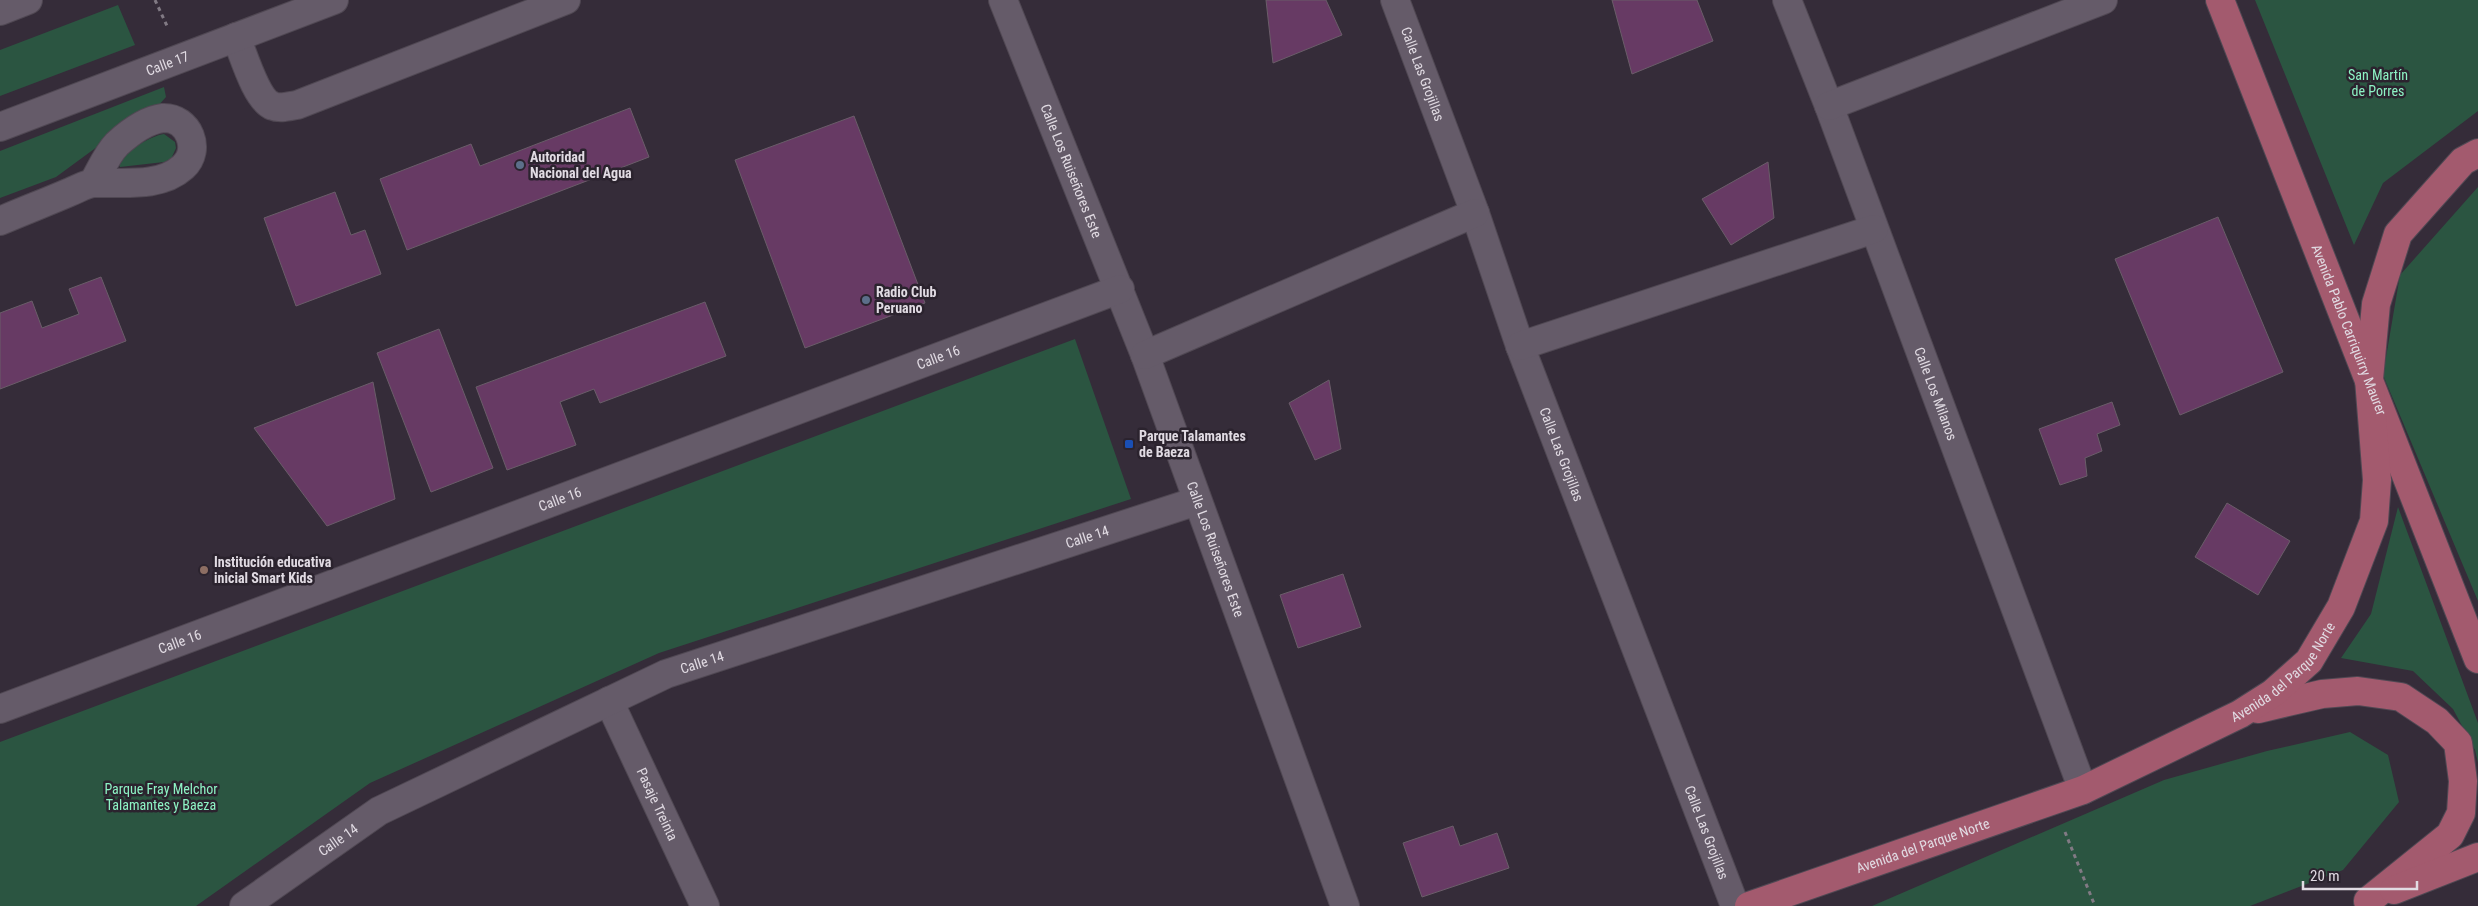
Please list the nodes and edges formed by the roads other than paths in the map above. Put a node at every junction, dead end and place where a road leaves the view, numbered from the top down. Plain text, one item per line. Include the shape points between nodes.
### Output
1 (28, 0) edge
2 (334, 0) edge
3 (566, 0) edge
4 (1003, 0) edge
5 (1395, 0) edge
6 (1786, 0) edge
7 (2103, 0) edge
8 (2220, 0) edge
9 (0, 10) edge
10 (236, 37) junction
11 (1829, 106) junction
12 (0, 127) edge
13 (2478, 153) edge
14 (93, 183) dead end
15 (1475, 213) junction
16 (0, 221) edge
17 (1874, 229) junction
18 (1120, 289) junction
19 (1520, 346) junction
20 (1145, 355) junction
21 (2369, 379) junction
22 (1197, 500) junction
23 (2478, 659) edge
24 (609, 701) junction
25 (0, 709) edge
26 (2240, 714) junction
27 (2083, 790) junction
28 (2478, 857) edge
29 (2362, 903) edge
30 (244, 906) edge
31 (705, 906) edge
32 (1345, 906) edge
33 (1735, 906) edge
34 (1749, 906) edge

1 - 9 street
2 - 10 street, Calle 17
3 - 10 street via 284,107 273,107 266,102
4 - 18 street, Calle Los Ruiseñores Este
5 - 15 street, Calle Las Grojillas
6 - 11 street, Calle Los Milanos
7 - 11 street
8 - 21 main road, Avenida Pablo Carriquirry Maurer
10 - 12 street, Calle 17
11 - 17 street, Calle Los Milanos
13 - 21 main road, Avenida del Parque Norte via 2463,161 2398,234 2376,304
14 - 16 street
15 - 19 street, Calle Las Grojillas
15 - 20 street
17 - 19 street
17 - 27 street, Calle Los Milanos
18 - 20 street, Calle Los Ruiseñores Este
18 - 25 street, Calle 16
19 - 33 street, Calle Las Grojillas
20 - 22 street, Calle Los Ruiseñores Este
21 - 23 main road, Avenida Pablo Carriquirry Maurer
21 - 26 main road, Avenida del Parque Norte via 2377,480 2374,520 2367,544 2341,607 2309,661 2273,693
22 - 24 street, Calle 14 via 666,674
22 - 32 street, Calle Los Ruiseñores Este
24 - 30 street, Calle 14 via 379,811
24 - 31 street, Pasaje Treinta
26 - 27 main road, Avenida del Parque Norte
26 - 29 main road via 2322,694 2358,691 2401,697 2437,721 2458,743 2464,782 2461,812 2450,835
27 - 34 main road, Avenida del Parque Norte
28 - 29 main road

